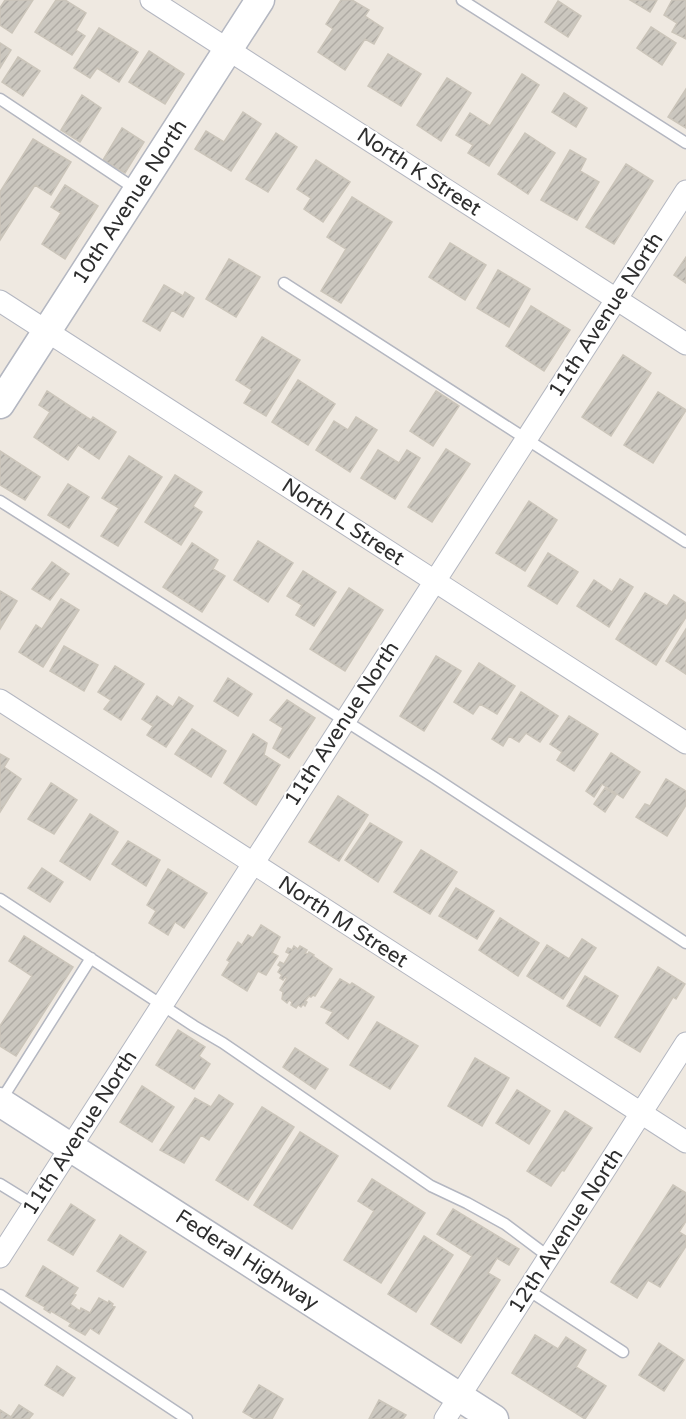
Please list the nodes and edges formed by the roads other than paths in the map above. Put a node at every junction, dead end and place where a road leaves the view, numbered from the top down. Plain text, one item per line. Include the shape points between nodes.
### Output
1 (151, 0) edge
2 (260, 0) edge
3 (462, 0) edge
4 (228, 49) junction
5 (0, 99) edge
6 (686, 143) edge
7 (137, 190) junction
8 (686, 191) edge
9 (284, 283) dead end
10 (616, 299) junction
11 (0, 301) edge
12 (46, 331) junction
13 (686, 344) edge
14 (0, 404) edge
15 (526, 440) junction
16 (0, 501) edge
17 (686, 542) edge
18 (434, 581) junction
19 (0, 700) edge
20 (345, 721) junction
21 (686, 743) edge
22 (253, 863) junction
23 (0, 899) edge
24 (686, 943) edge
25 (91, 958) junction
26 (163, 1005) junction
27 (686, 1043) edge
28 (0, 1102) edge
29 (641, 1113) junction
30 (686, 1142) edge
31 (71, 1147) junction
32 (0, 1184) edge
33 (34, 1205) junction
34 (0, 1257) edge
35 (549, 1257) junction
36 (528, 1290) junction
37 (0, 1295) edge
38 (623, 1352) dead end
39 (453, 1408) edge
40 (187, 1419) edge
41 (494, 1419) edge

1 - 4 street, North K Street
2 - 4 main road, 10th Avenue North
3 - 6 lane
4 - 7 main road, 10th Avenue North
4 - 10 street, North K Street
5 - 7 lane
7 - 12 main road, 10th Avenue North
8 - 10 street, 11th Avenue North
9 - 15 lane
10 - 13 street, North K Street
10 - 15 street, 11th Avenue North
11 - 12 street, North L Street
12 - 14 main road, 10th Avenue North
12 - 18 street, North L Street
15 - 17 lane
15 - 18 street, 11th Avenue North
16 - 20 lane
18 - 20 street, 11th Avenue North
18 - 21 street, North L Street
19 - 22 street, North M Street
20 - 22 street, 11th Avenue North
20 - 24 lane
22 - 26 street, 11th Avenue North
22 - 29 street, North M Street
23 - 25 lane
25 - 26 lane
25 - 28 lane
26 - 31 street, 11th Avenue North
26 - 35 lane via 430,1186 505,1224
27 - 29 street, 12th Avenue North
28 - 31 main road, Federal Highway
29 - 30 street, North M Street
29 - 35 street, 12th Avenue North
31 - 33 street, 11th Avenue North
31 - 39 main road, Federal Highway
32 - 33 lane
33 - 34 street, 11th Avenue North
35 - 36 street, 12th Avenue North
36 - 38 lane
36 - 39 street, 12th Avenue North
37 - 40 lane
39 - 41 main road, Federal Highway

